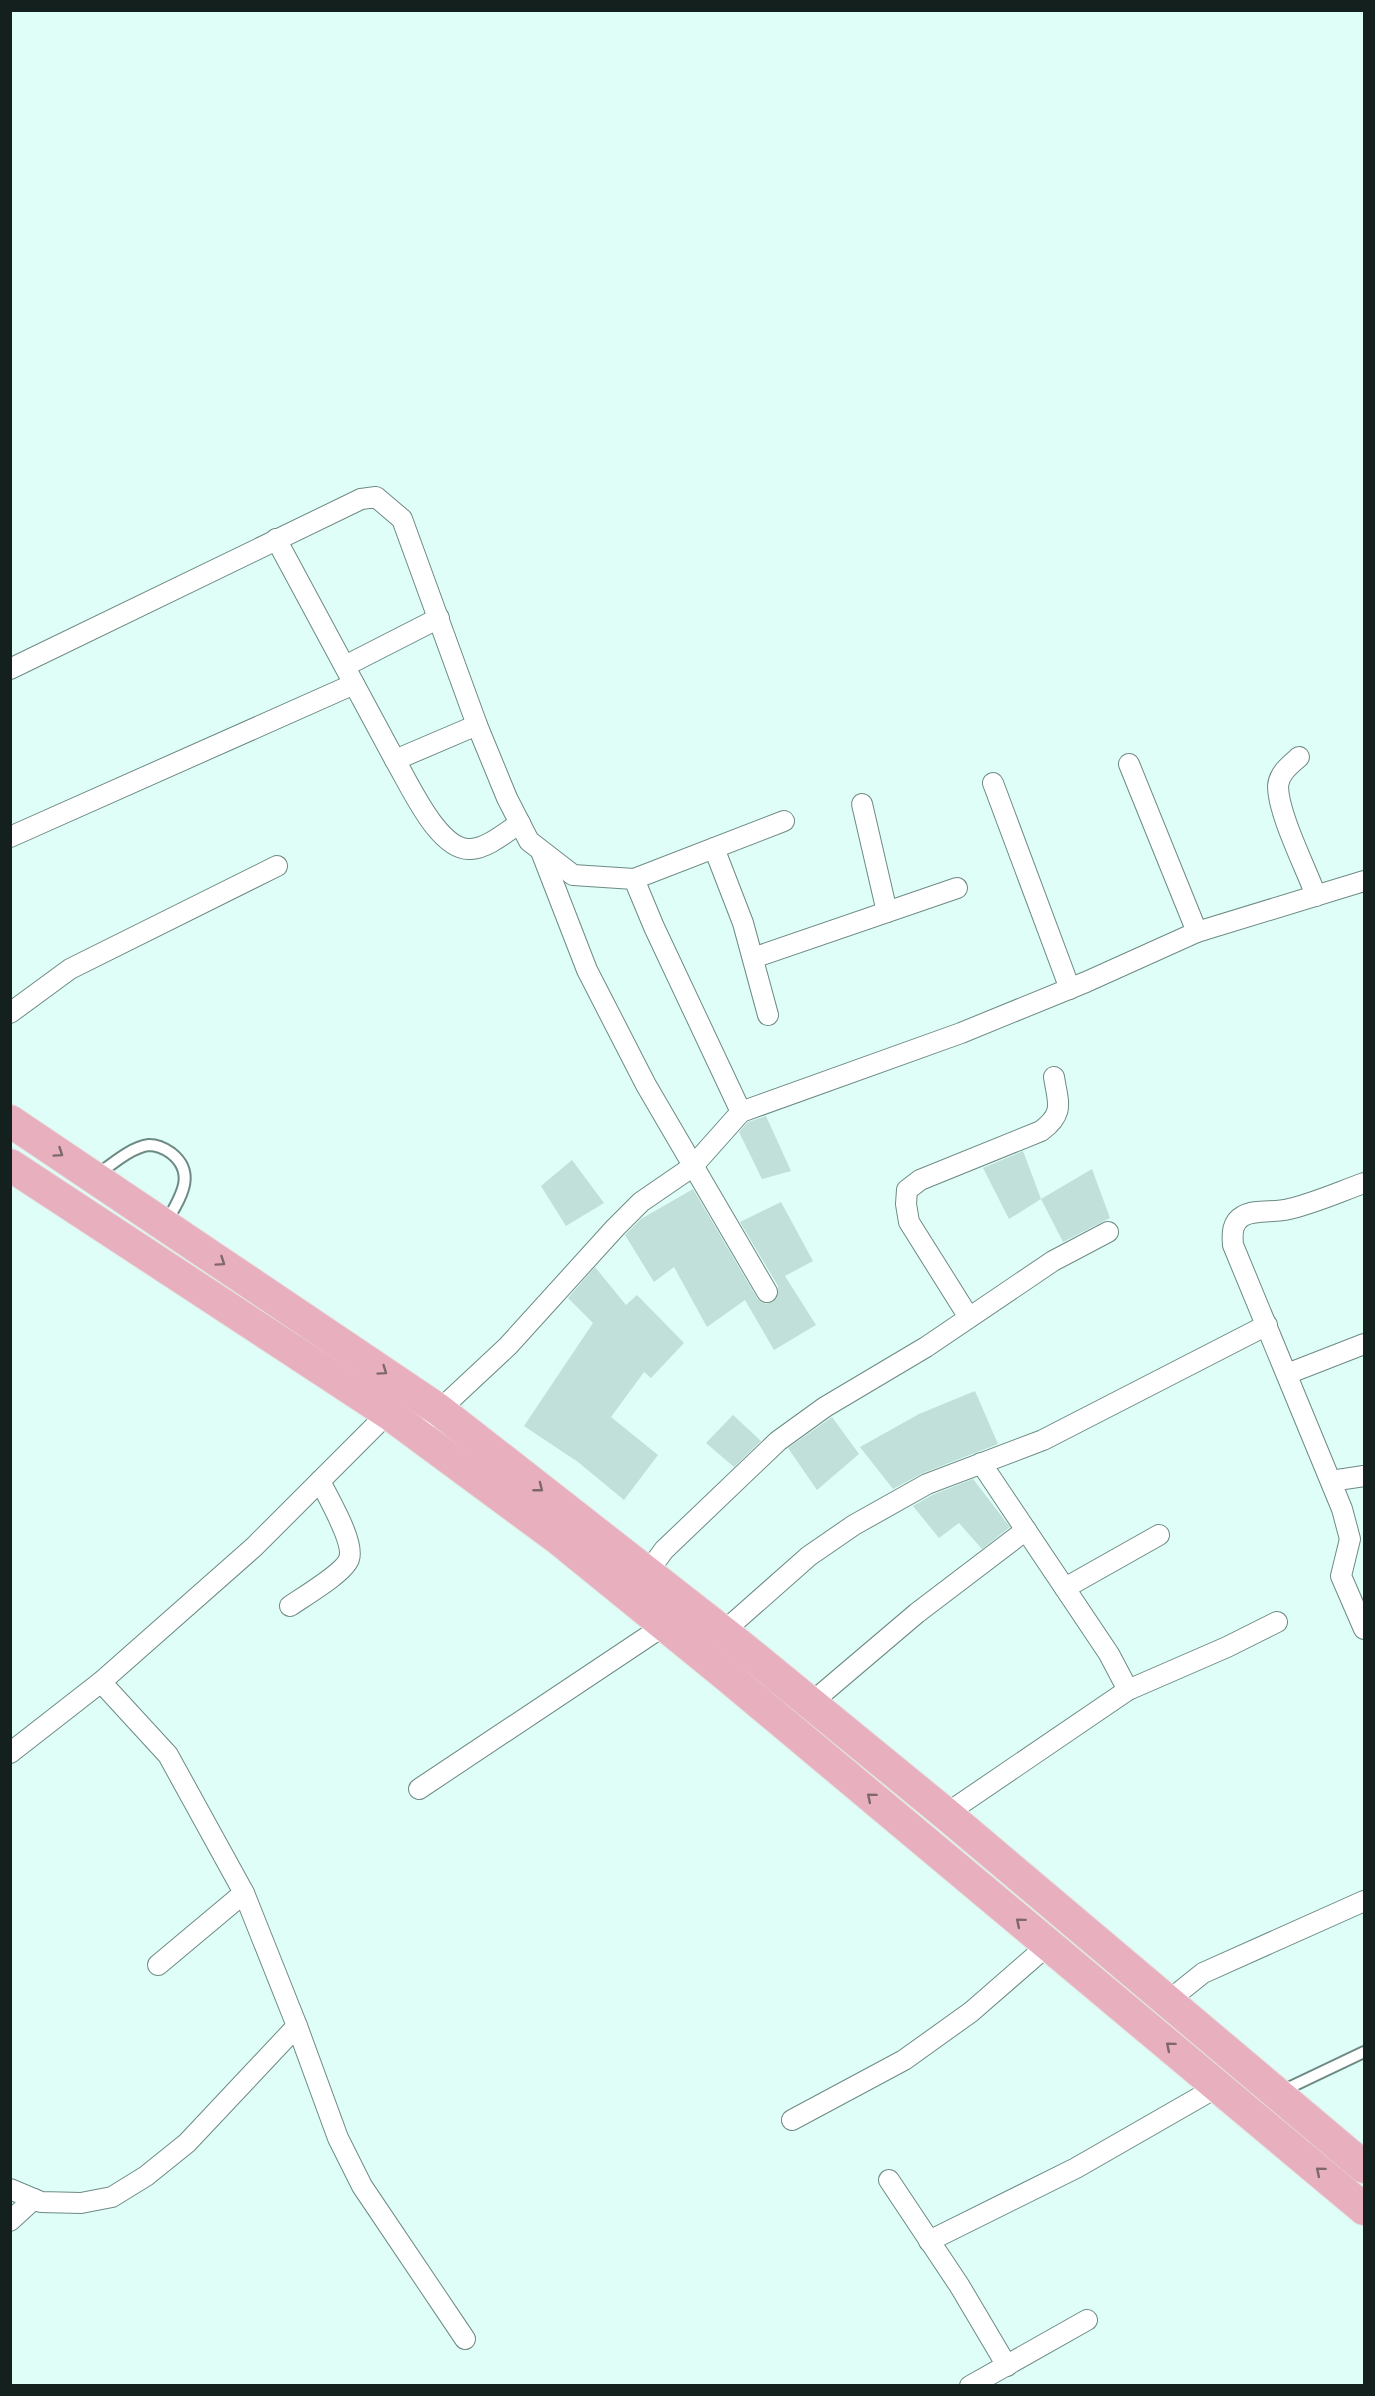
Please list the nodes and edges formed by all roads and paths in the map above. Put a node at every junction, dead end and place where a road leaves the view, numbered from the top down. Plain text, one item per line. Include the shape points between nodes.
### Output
1 (276, 539) junction
2 (439, 618) junction
3 (345, 666) junction
4 (10, 669) edge
5 (354, 684) junction
6 (477, 724) junction
7 (1299, 756) dead end
8 (396, 760) junction
9 (1129, 764) dead end
10 (993, 783) dead end
11 (861, 804) dead end
12 (784, 821) dead end
13 (520, 823) junction
14 (10, 837) edge
15 (714, 848) junction
16 (541, 851) junction
17 (277, 866) dead end
18 (634, 879) junction
19 (1365, 881) edge
20 (957, 888) dead end
21 (1316, 896) junction
22 (887, 912) junction
23 (1197, 932) junction
24 (753, 958) junction
25 (1070, 989) junction
26 (10, 1013) edge
27 (768, 1015) dead end
28 (1054, 1077) dead end
29 (741, 1112) junction
30 (10, 1121) edge
31 (10, 1165) edge
32 (692, 1167) junction
33 (94, 1177) junction
34 (1365, 1183) edge
35 (165, 1225) junction
36 (1108, 1232) dead end
37 (767, 1292) dead end
38 (968, 1316) junction
39 (1267, 1325) junction
40 (1365, 1344) edge
41 (1287, 1374) junction
42 (439, 1410) junction
43 (388, 1413) junction
44 (417, 1434) junction
45 (981, 1463) junction
46 (1365, 1476) edge
47 (320, 1481) junction
48 (1331, 1481) junction
49 (1026, 1530) junction
50 (1159, 1534) dead end
51 (647, 1573) junction
52 (1065, 1588) junction
53 (290, 1606) dead end
54 (1276, 1622) dead end
55 (665, 1625) junction
56 (1365, 1629) edge
57 (723, 1632) junction
58 (101, 1682) junction
59 (1128, 1690) junction
60 (811, 1703) junction
61 (10, 1753) edge
62 (419, 1789) dead end
63 (946, 1814) junction
64 (244, 1893) junction
65 (1365, 1901) edge
66 (1048, 1945) junction
67 (158, 1965) dead end
68 (1168, 2001) junction
69 (297, 2026) junction
70 (1365, 2052) edge
71 (1219, 2086) junction
72 (1277, 2093) junction
73 (792, 2120) dead end
74 (1365, 2167) edge
75 (889, 2180) dead end
76 (10, 2189) edge
77 (34, 2199) junction
78 (1365, 2209) edge
79 (10, 2221) edge
80 (929, 2241) junction
81 (1087, 2320) dead end
82 (465, 2339) dead end
83 (1007, 2366) junction
84 (970, 2385) edge

1 - 2 street via 361,499 376,497 402,519
1 - 3 street
1 - 4 street
2 - 3 street
2 - 6 street
3 - 5 street
5 - 8 street
5 - 14 street
6 - 8 street
6 - 13 street
7 - 21 street via 1283,771 1278,784 1282,807
8 - 13 street via 442,837 454,847 471,849 487,844
9 - 23 street
10 - 25 street
11 - 22 street
12 - 15 street
13 - 16 street via 529,841
15 - 18 street
15 - 24 street
16 - 18 street via 573,875
16 - 32 street via 587,970
17 - 26 street via 70,969
18 - 29 street
19 - 21 street
20 - 22 street
21 - 23 street
22 - 24 street
23 - 25 street
24 - 27 street
25 - 29 street via 961,1033
28 - 38 street via 1059,1112 1056,1120 1041,1131 920,1180 907,1190 909,1222
29 - 32 street
30 -> 33 main road
31 - 43 main road
32 - 37 street
32 - 42 street via 641,1202 508,1346
33 - 35 main road
33 - 35 lane via 135,1150 149,1145 162,1147 176,1157 187,1182
34 - 39 street via 1286,1210 1244,1215 1235,1222 1233,1245
35 -> 42 main road
36 - 38 street via 1053,1261
38 - 51 street via 778,1441 682,1531
39 - 41 street
39 - 45 street via 1043,1440
40 - 41 street
41 - 48 street
42 - 44 street
42 -> 51 main road
43 - 44 main road
43 - 47 street
44 - 55 main road via 560,1540
45 - 49 street
45 - 57 street via 927,1484 854,1525 809,1556
46 - 48 street
47 - 53 street via 349,1542 349,1559
47 - 58 street via 254,1547
48 - 56 street via 1350,1539 1341,1576
49 - 52 street
49 - 60 street via 917,1613
50 - 52 street
51 - 57 main road
52 - 59 street
54 - 59 street
55 - 62 street
66 -> 55 main road
57 - 60 main road
58 - 61 street
58 - 64 street via 168,1755
59 - 63 street
60 - 63 main road
63 - 68 main road
64 - 67 street
64 - 69 street
65 - 68 street via 1203,1973
71 -> 66 main road
66 - 73 street via 971,2012 904,2060
68 - 72 main road
69 - 77 street via 187,2143 146,2176 112,2198 81,2203
69 - 82 street via 338,2138 363,2186
70 - 72 lane
78 -> 71 main road
71 - 80 street via 1076,2168
72 - 74 main road
75 - 80 street
76 - 77 street
77 - 79 street
80 - 83 street
81 - 83 street
83 - 84 street

